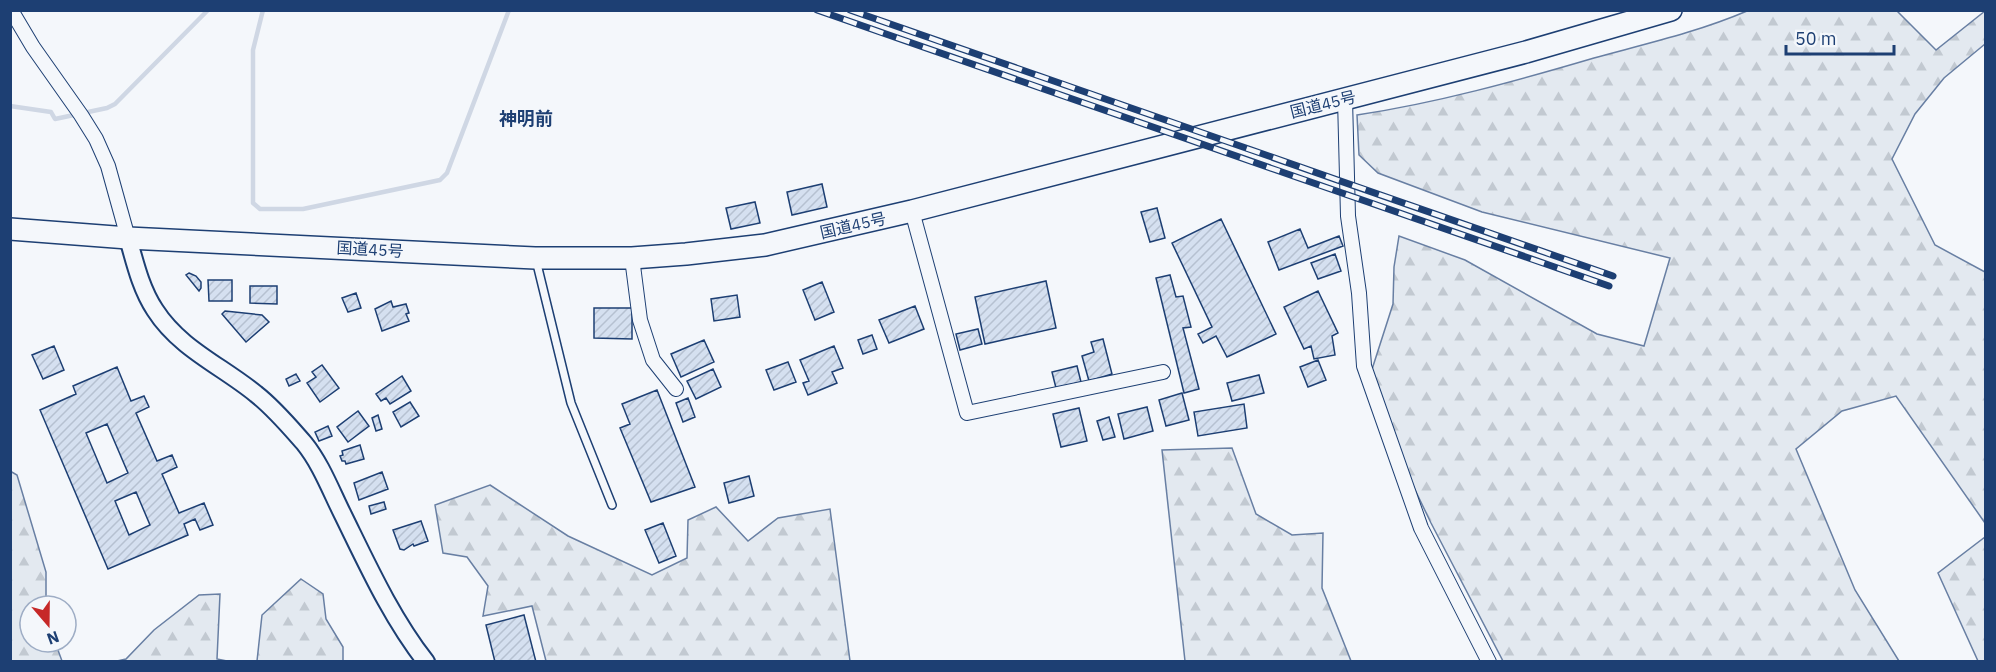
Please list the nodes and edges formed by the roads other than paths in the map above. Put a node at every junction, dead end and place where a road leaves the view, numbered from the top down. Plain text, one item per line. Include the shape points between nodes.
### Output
1 (11, 10) edge
2 (1671, 10) edge
3 (1345, 99) junction
4 (912, 211) junction
5 (10, 229) edge
6 (128, 238) junction
7 (535, 258) junction
8 (632, 258) junction
9 (1163, 372) dead end
10 (676, 388) dead end
11 (612, 505) dead end
12 (426, 662) edge
13 (1489, 662) edge

1 - 6 street via 96,139 108,166
2 - 3 highway, 国道45号
3 - 4 highway, 国道45号
3 - 13 street via 1348,216 1364,366 1421,528
4 - 8 highway, 国道45号 via 765,244
4 - 9 street via 967,413
5 - 6 highway, 国道45号
6 - 7 highway, 国道45号
6 - 12 street via 147,297 171,331 188,348 256,394 306,446 383,596
7 - 8 highway, 国道45号
7 - 11 lane via 571,404
8 - 10 street via 640,320 653,360

